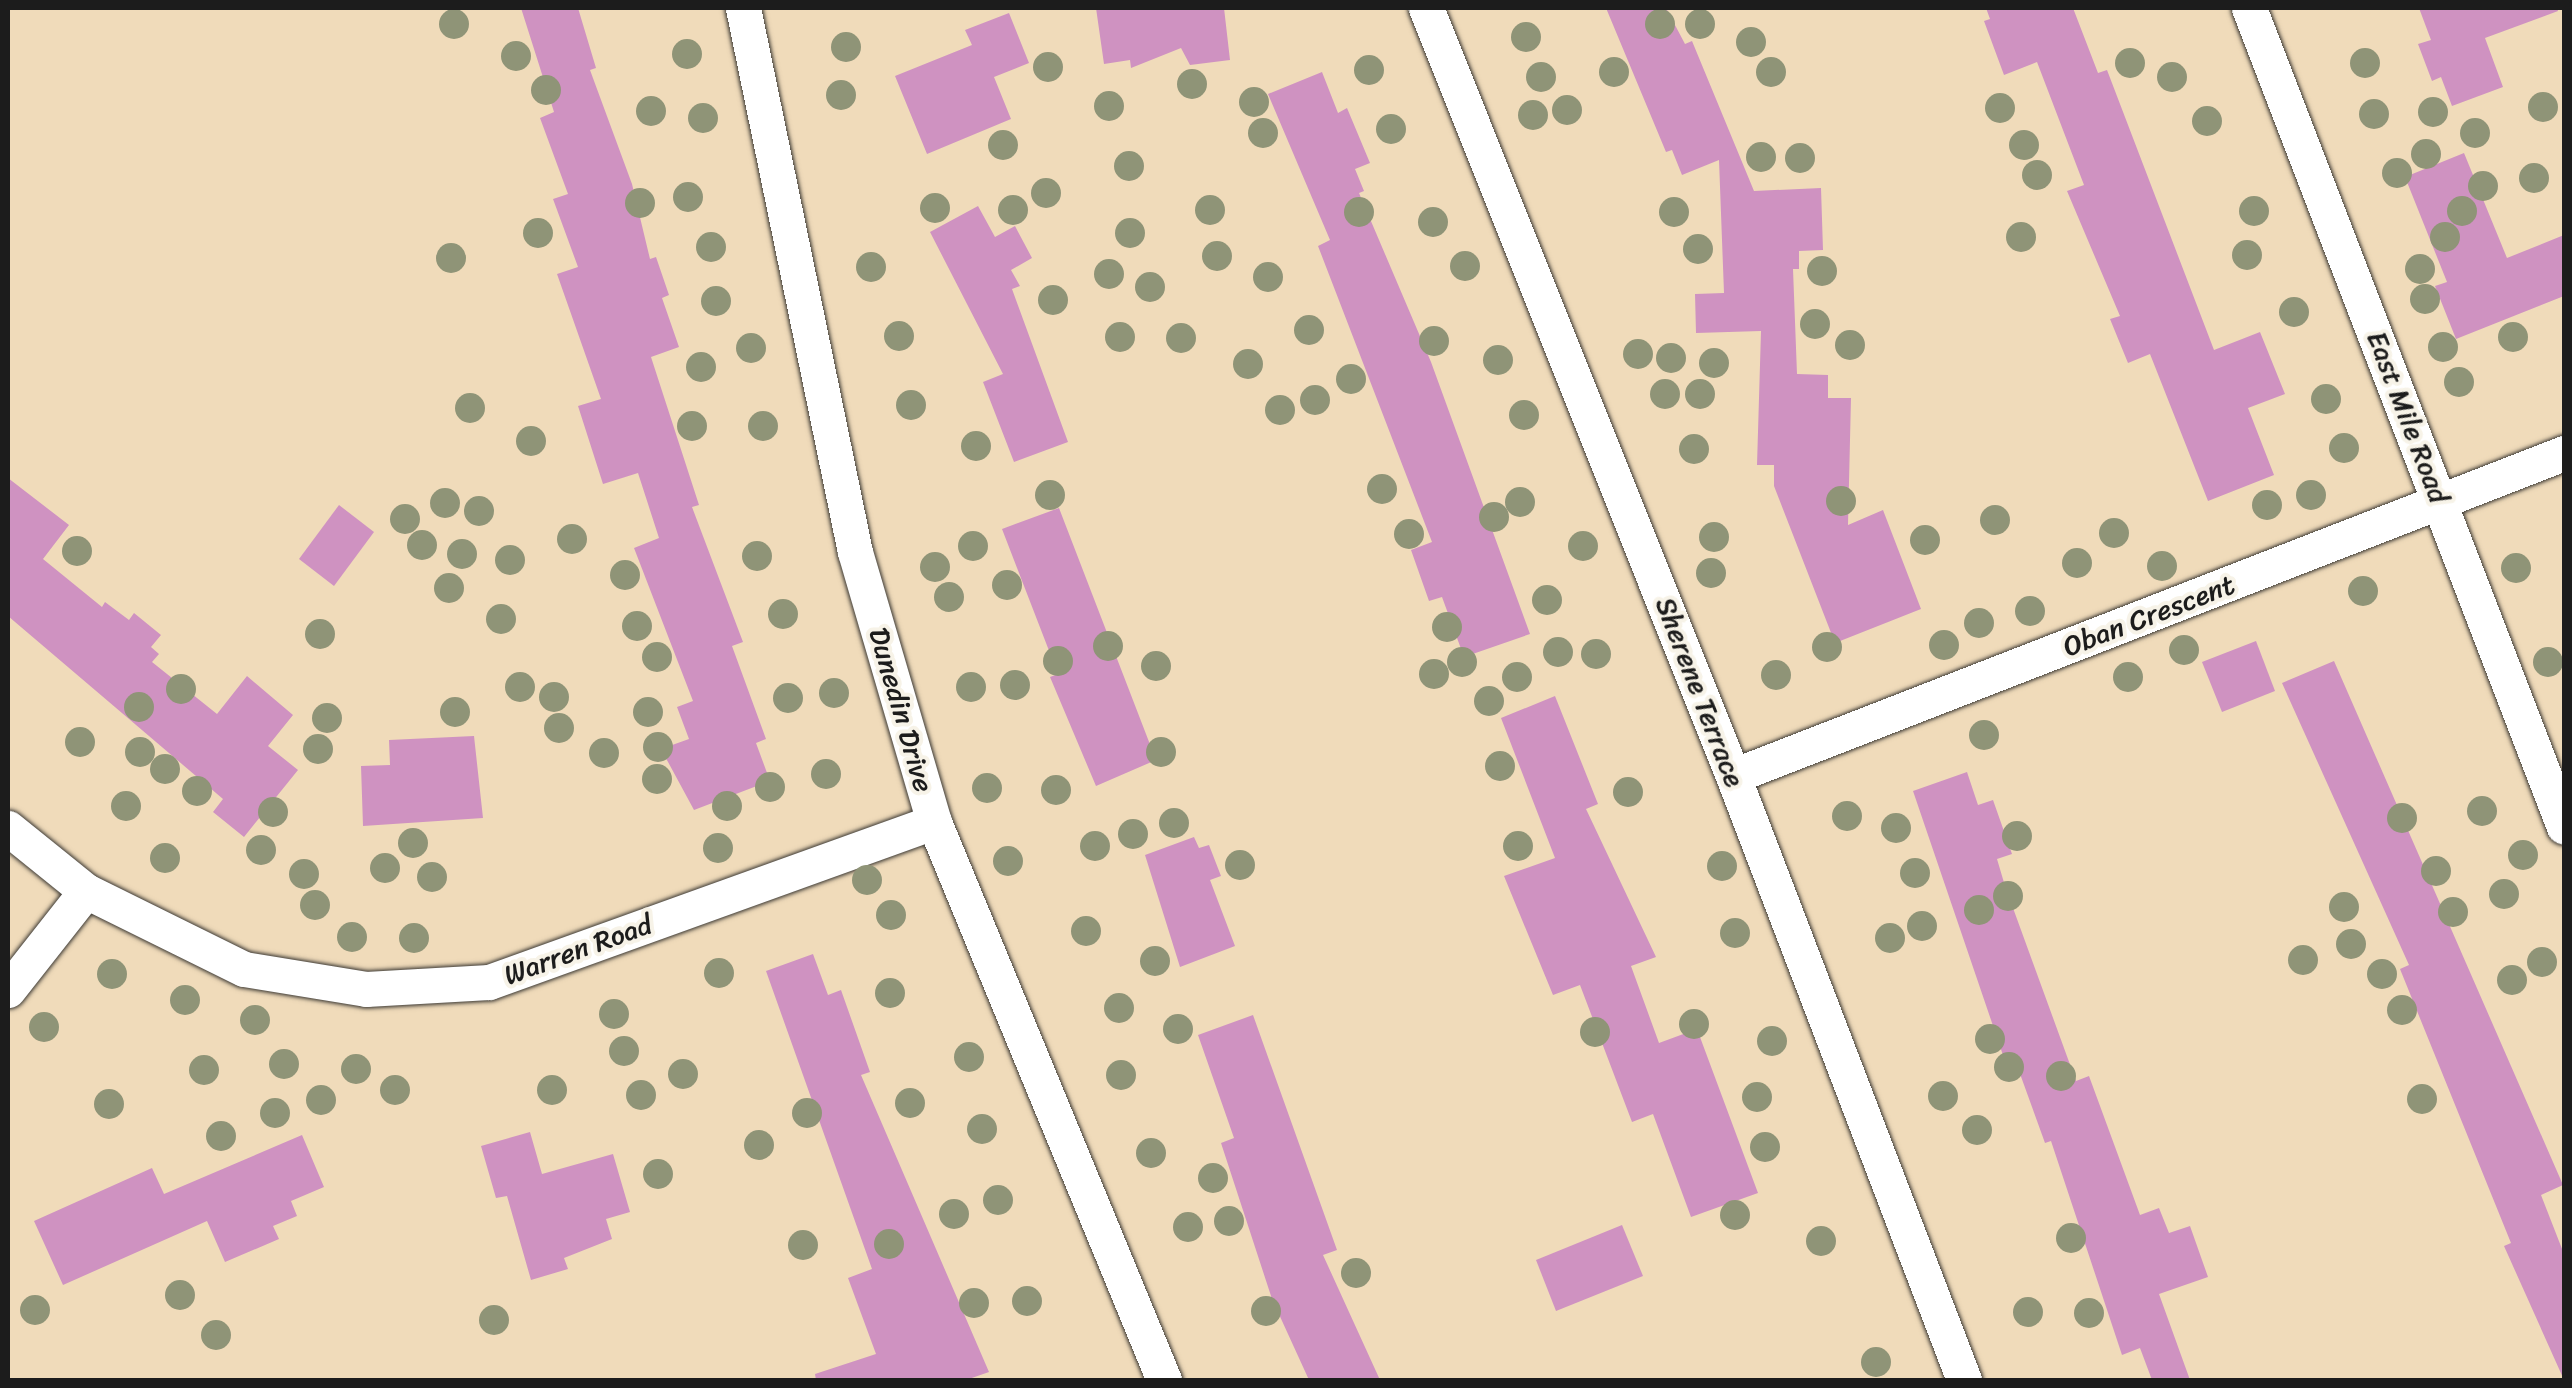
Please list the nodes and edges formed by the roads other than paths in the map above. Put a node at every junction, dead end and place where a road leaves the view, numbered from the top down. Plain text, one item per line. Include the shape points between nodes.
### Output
1 (1426, 8) edge
2 (2249, 8) edge
3 (751, 10) edge
4 (2564, 453) edge
5 (2442, 503) junction
6 (1733, 776) junction
7 (934, 822) junction
8 (2564, 827) edge
9 (8, 828) edge
10 (86, 891) junction
11 (8, 990) edge
12 (1164, 1380) edge
13 (1964, 1380) edge

1 - 6 street, Sherene Terrace
2 - 5 street, East Mile Road
3 - 7 street, Dunedin Drive via 855,552
4 - 5 street, Oban Crescent
5 - 6 street, Oban Crescent
5 - 8 street, East Mile Road
6 - 13 street, Sherene Terrace
7 - 10 street, Warren Road via 488,982 366,989 244,969
7 - 12 street, Dunedin Drive
9 - 10 street, Warren Road
10 - 11 street

